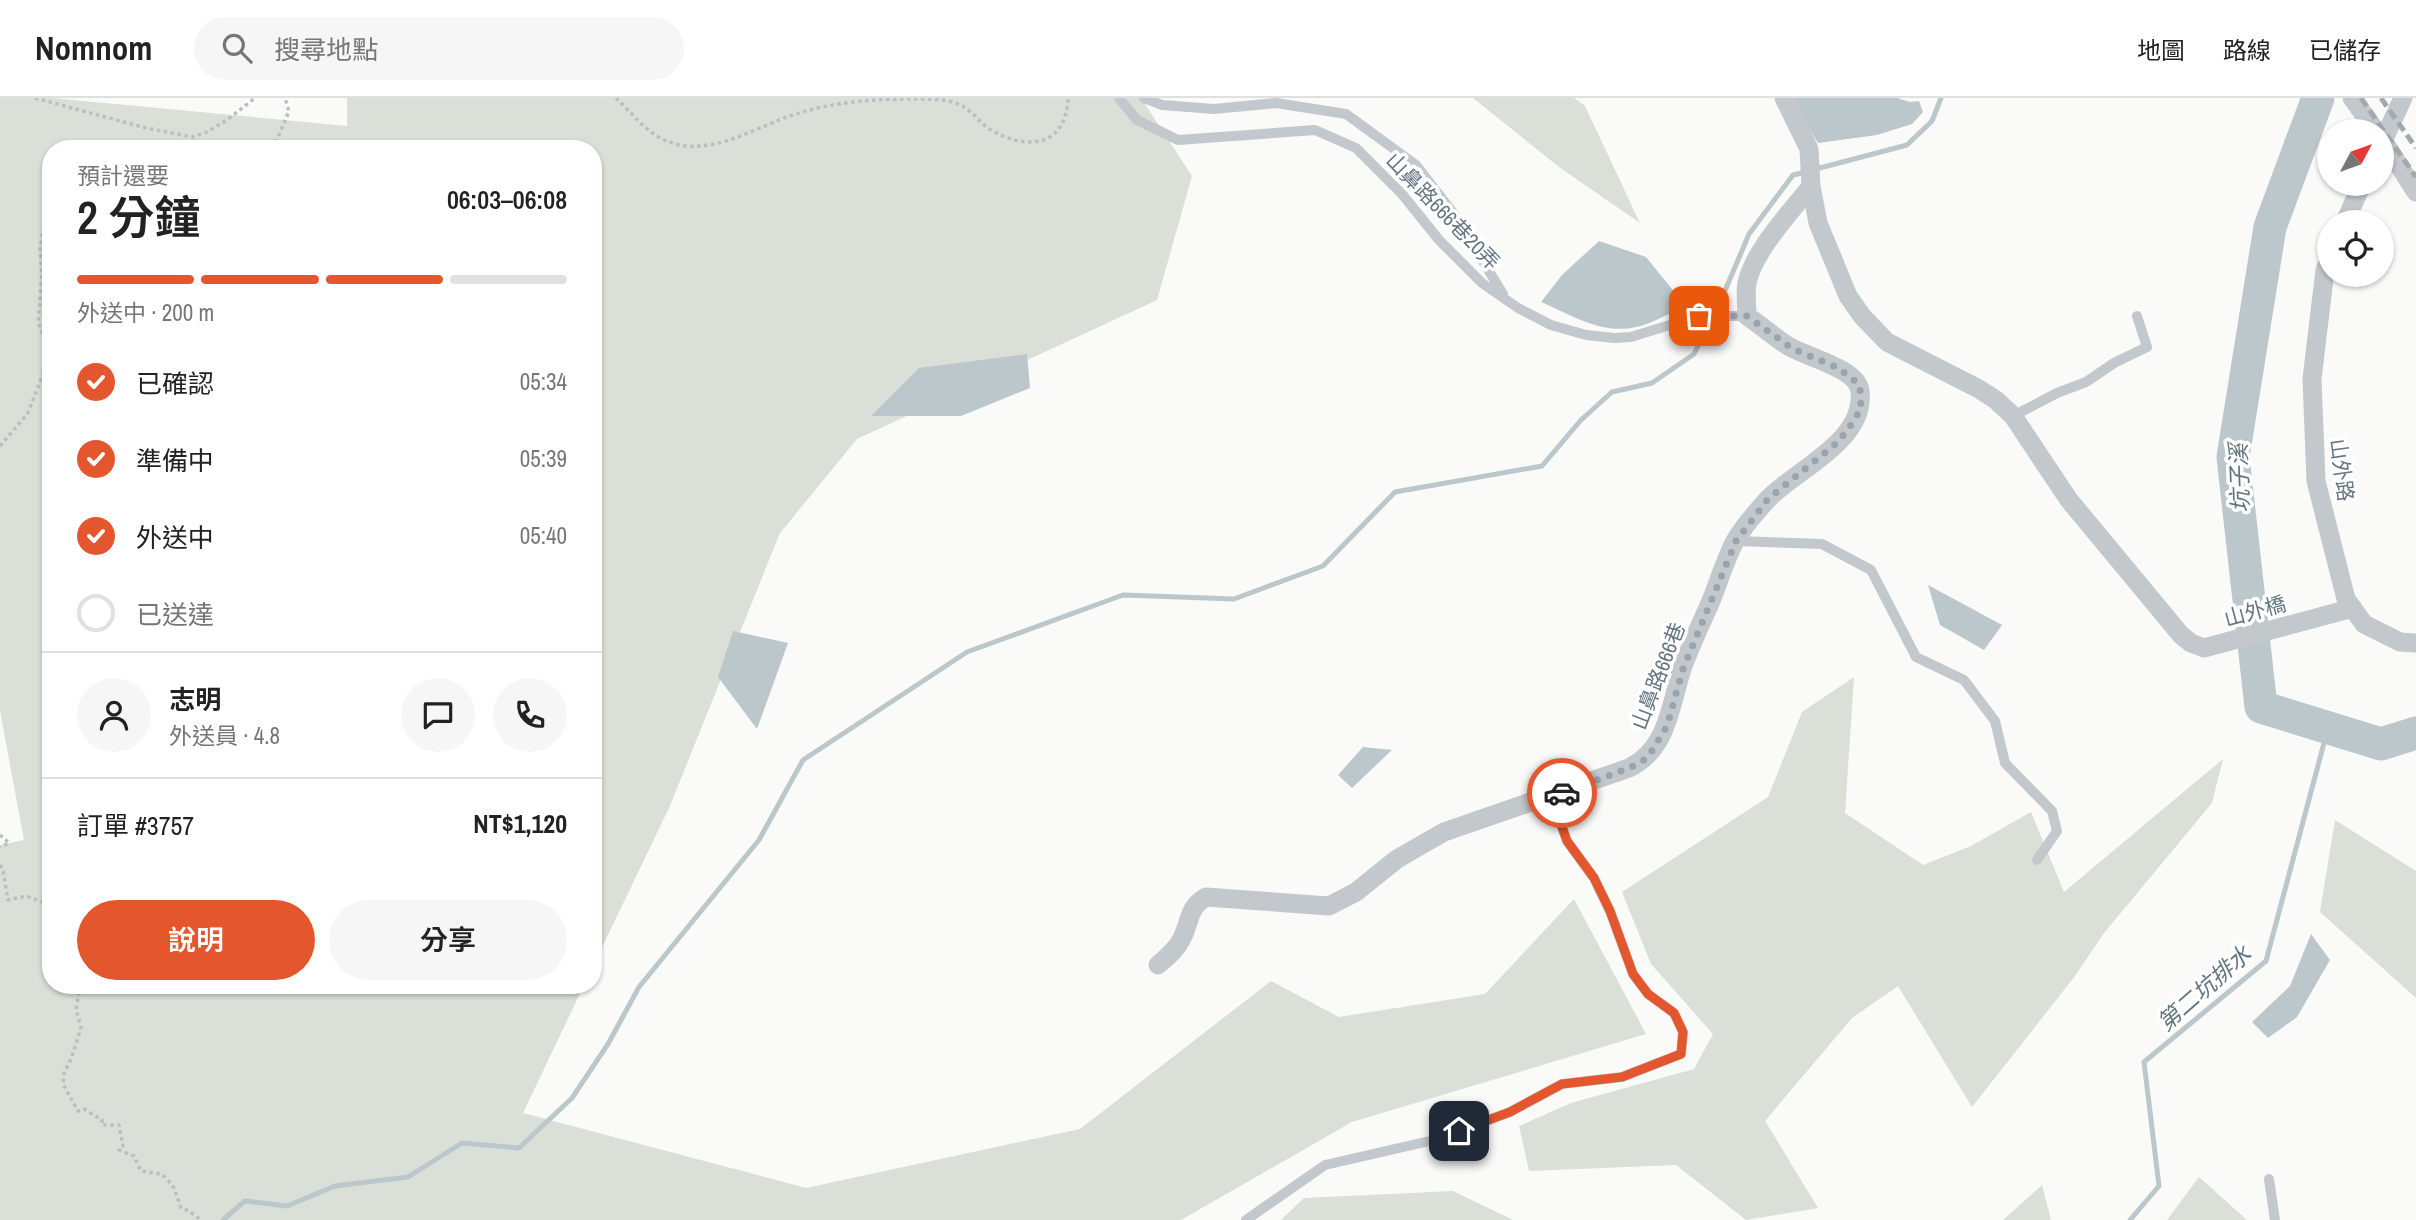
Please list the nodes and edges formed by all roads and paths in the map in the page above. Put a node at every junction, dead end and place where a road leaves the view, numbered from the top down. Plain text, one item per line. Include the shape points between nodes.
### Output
1 (35, 98) edge
2 (255, 98) edge
3 (285, 98) edge
4 (616, 98) edge
5 (1068, 98) edge
6 (1119, 98) edge
7 (1144, 98) edge
8 (1784, 98) edge
9 (2403, 98) edge
10 (1276, 100) edge
11 (2392, 119) edge
12 (277, 140) edge
13 (2394, 159) edge
14 (1811, 182) junction
15 (2416, 192) edge
16 (42, 236) edge
17 (42, 273) edge
18 (42, 273) edge
19 (2323, 287) edge
20 (1507, 300) junction
21 (1747, 316) junction
22 (2137, 316) dead end
23 (42, 334) edge
24 (42, 376) edge
25 (2013, 415) junction
26 (0, 446) edge
27 (1736, 541) junction
28 (2353, 608) junction
29 (2416, 643) edge
30 (1562, 792) junction
31 (0, 835) edge
32 (0, 847) edge
33 (2037, 860) dead end
34 (0, 865) edge
35 (42, 902) edge
36 (1158, 965) dead end
37 (79, 994) edge
38 (2269, 1179) dead end
39 (201, 1220) edge
40 (1247, 1220) edge
41 (2275, 1220) edge

1 - 2 path via 192,137 227,120
3 - 12 path via 289,111
4 - 5 path via 668,142 702,147 796,114 883,99 941,99 963,106 988,128 1013,140 1034,142 1050,138 1063,126
6 - 20 lane, 山鼻路666巷20弄 via 1137,120 1178,140 1315,131 1356,148 1482,283
7 - 10 lane via 1161,105 1214,109
8 - 14 street via 1811,156
9 - 11 street
10 - 20 lane via 1346,114 1416,165 1454,214
13 - 15 street
14 - 21 street via 1755,264 1747,283
14 - 25 street via 1818,223 1832,260 1847,296 1862,316 1887,342 1979,389
16 - 17 path
18 - 23 path via 38,323
19 - 28 street, 山外路 via 2312,379 2316,481 2346,599
20 - 21 lane, 山鼻路666巷20弄 via 1551,325 1614,338 1715,315
21 - 27 street, 山鼻路666巷 via 1793,349 1852,378 1860,387 1861,408 1838,442 1768,499
22 - 25 lane via 2147,347 2087,382
24 - 26 path via 28,413
25 - 28 street, 山外橋 via 2068,500 2191,643 2204,648
27 - 30 street, 山鼻路666巷 via 1683,669 1667,726 1651,752 1629,768
27 - 33 lane via 1822,544 1871,570 1916,657 1964,680 1995,721 2005,762 2052,811 2057,831
28 - 29 street, 山外路 via 2364,624 2400,642
30 - 36 street, 山鼻路666巷 via 1444,832 1329,906 1206,897 1192,908 1181,942
30 - 40 lane via 1562,827 1567,841 1594,878 1633,974 1648,994 1674,1013 1683,1032 1681,1054 1622,1077 1562,1084 1510,1112 1434,1140 1325,1165
31 - 32 path via 9,843
34 - 35 path via 8,900 26,896
37 - 39 path via 76,1009 81,1028 63,1084 78,1111 84,1109 102,1125 119,1125 123,1146 119,1150 134,1156 141,1171 161,1174 174,1188 181,1208
38 - 41 lane

